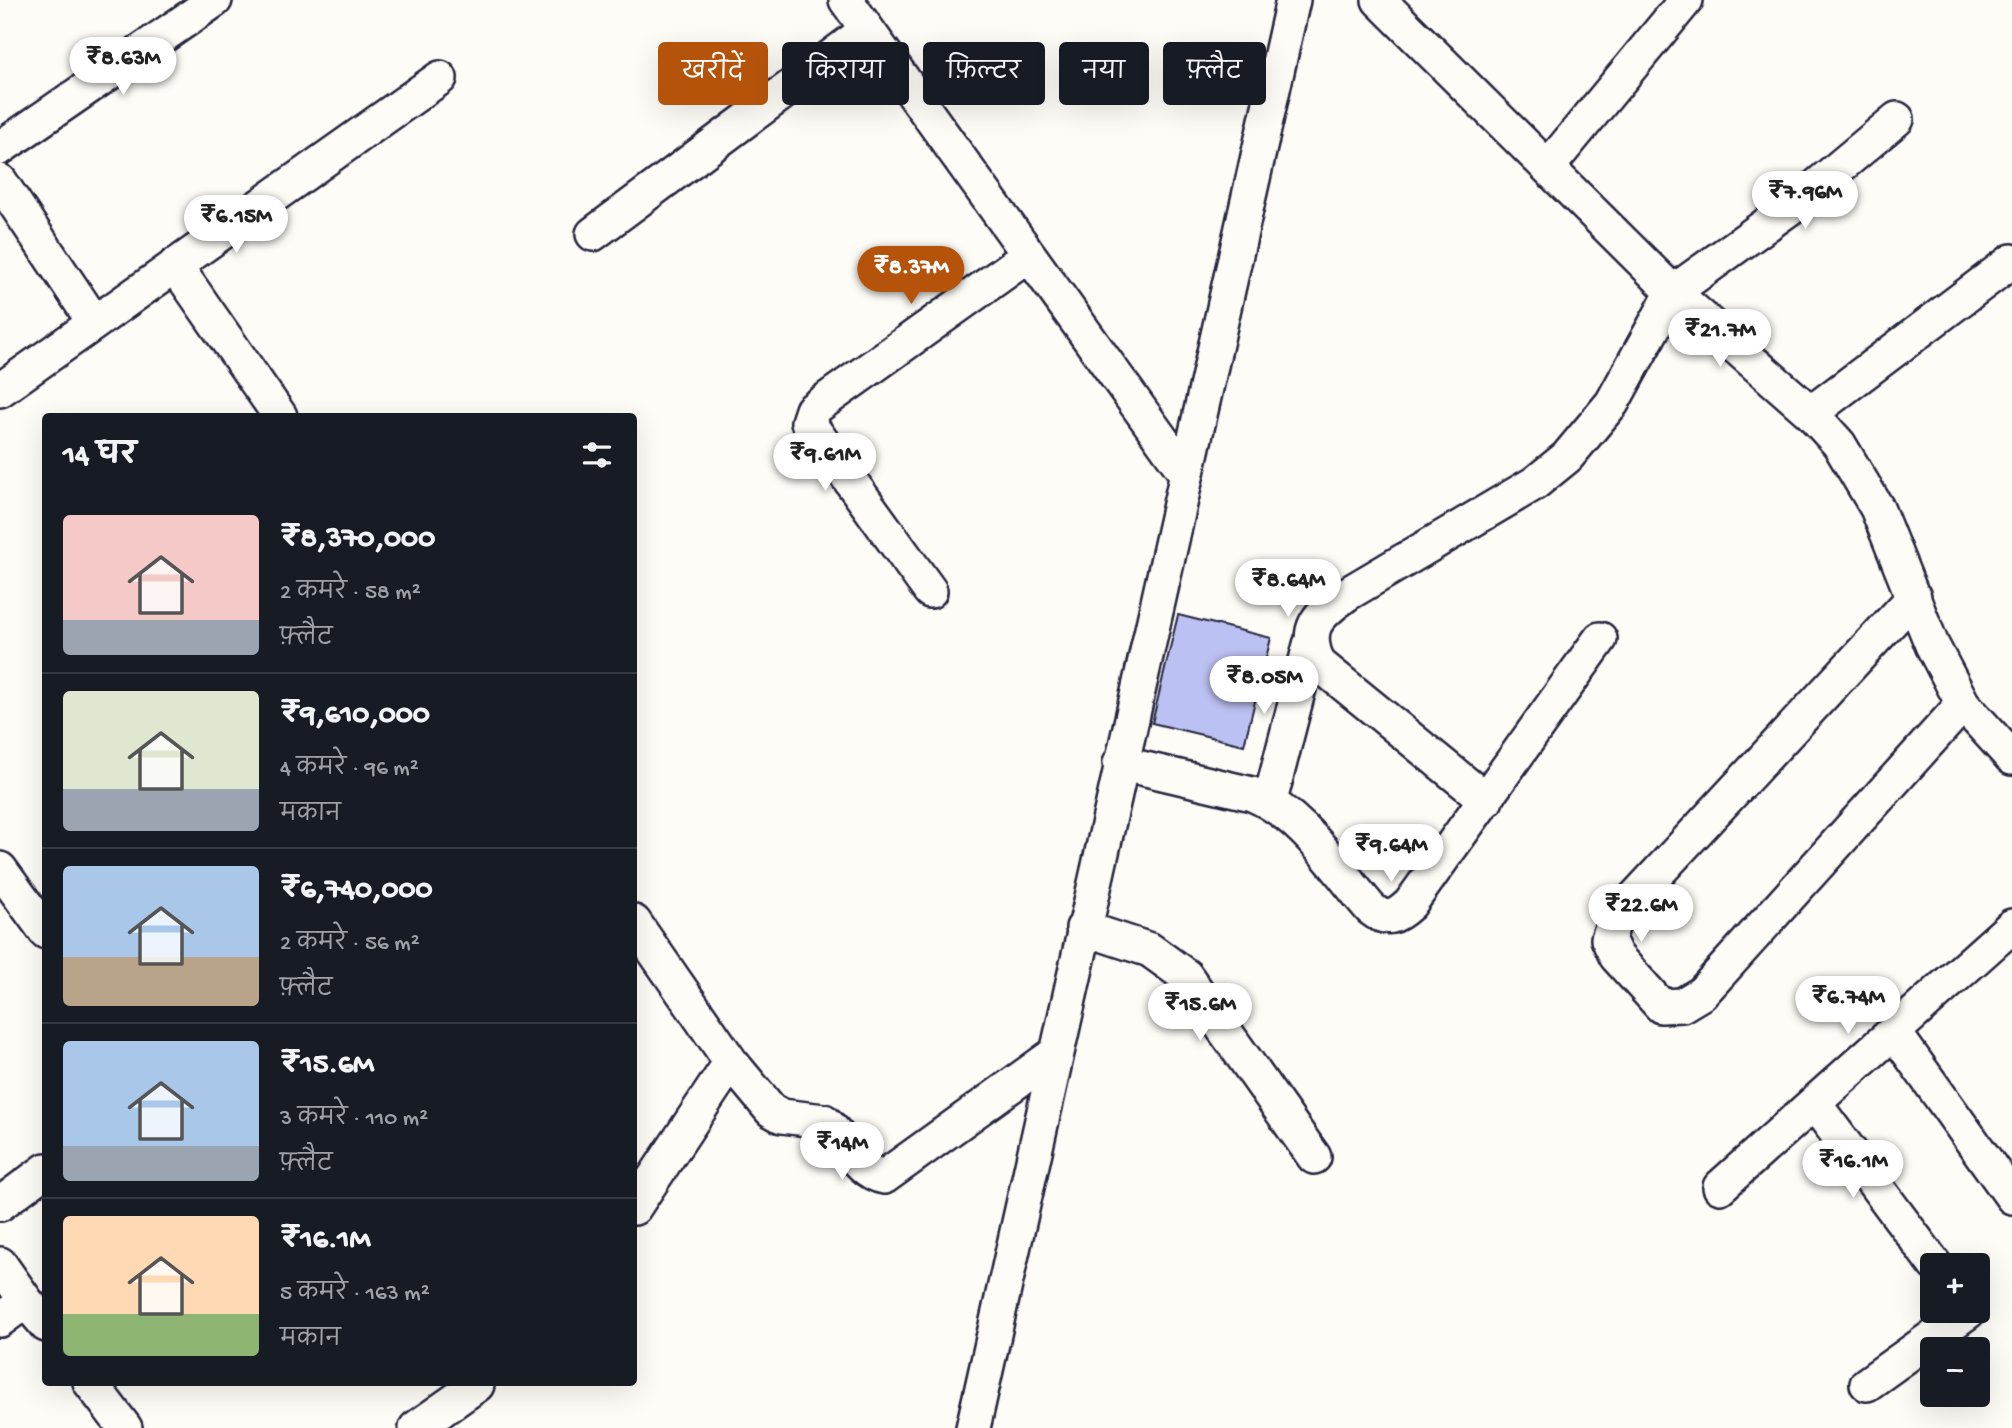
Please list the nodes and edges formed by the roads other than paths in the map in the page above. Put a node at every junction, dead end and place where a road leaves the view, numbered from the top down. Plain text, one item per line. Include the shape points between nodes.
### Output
1 (215, 0) edge
2 (846, 0) edge
3 (1293, 0) edge
4 (1379, 0) edge
5 (1686, 0) edge
6 (867, 30) junction
7 (440, 78) dead end
8 (1897, 119) dead end
9 (0, 148) edge
10 (1548, 167) junction
11 (0, 181) edge
12 (593, 234) dead end
13 (1028, 255) junction
14 (2012, 261) edge
15 (175, 265) junction
16 (1673, 292) junction
17 (93, 322) junction
18 (0, 390) edge
19 (278, 413) edge
20 (1811, 413) junction
21 (1185, 472) junction
22 (930, 591) dead end
23 (1914, 597) junction
24 (1600, 639) dead end
25 (1310, 645) junction
26 (1963, 704) junction
27 (2012, 758) edge
28 (1119, 763) junction
29 (1486, 800) junction
30 (1270, 801) junction
31 (0, 869) edge
32 (2012, 926) edge
33 (42, 927) edge
34 (1083, 928) junction
35 (637, 933) edge
36 (643, 955) edge
37 (1894, 1032) junction
38 (1055, 1054) junction
39 (731, 1062) junction
40 (1814, 1103) junction
41 (1314, 1157) dead end
42 (42, 1173) edge
43 (1720, 1187) dead end
44 (2012, 1197) edge
45 (637, 1203) edge
46 (0, 1204) edge
47 (1926, 1253) edge
48 (0, 1264) edge
49 (36, 1313) edge
50 (0, 1320) edge
51 (1952, 1323) edge
52 (1867, 1384) dead end
53 (93, 1386) edge
54 (474, 1386) edge
55 (125, 1428) edge
56 (416, 1428) edge
57 (972, 1428) edge

1 - 9 street
2 - 6 street
3 - 21 street
4 - 10 street
5 - 10 street
6 - 12 street
6 - 13 street
7 - 15 street
8 - 16 street via 1794,205
10 - 16 street
11 - 17 street
13 - 21 street
13 - 22 street via 812,410 808,422
14 - 20 street
15 - 17 street
15 - 19 street
16 - 20 street
16 - 25 street via 1612,403 1567,457 1535,483 1324,611 1313,628
17 - 18 street
20 - 23 street via 1839,444 1877,508
21 - 28 street
23 - 26 street via 1932,645
23 - 26 street via 1615,919 1608,939 1616,956 1661,1006 1682,1004 1702,993
24 - 29 street
25 - 29 street via 1319,664
25 - 30 street
26 - 27 street
28 - 30 street
28 - 34 street
29 - 30 street via 1396,917 1381,917 1289,814
31 - 33 street
32 - 37 street
34 - 38 street
34 - 41 street via 1150,950 1186,976
35 - 36 street
36 - 39 street
37 - 40 street
37 - 44 street
38 - 39 street via 884,1177 874,1175 824,1121 782,1116 771,1110
38 - 57 street
39 - 45 street
40 - 43 street
40 - 47 street
42 - 46 street
48 - 49 street
49 - 50 street
51 - 52 street
53 - 55 street
54 - 56 street

